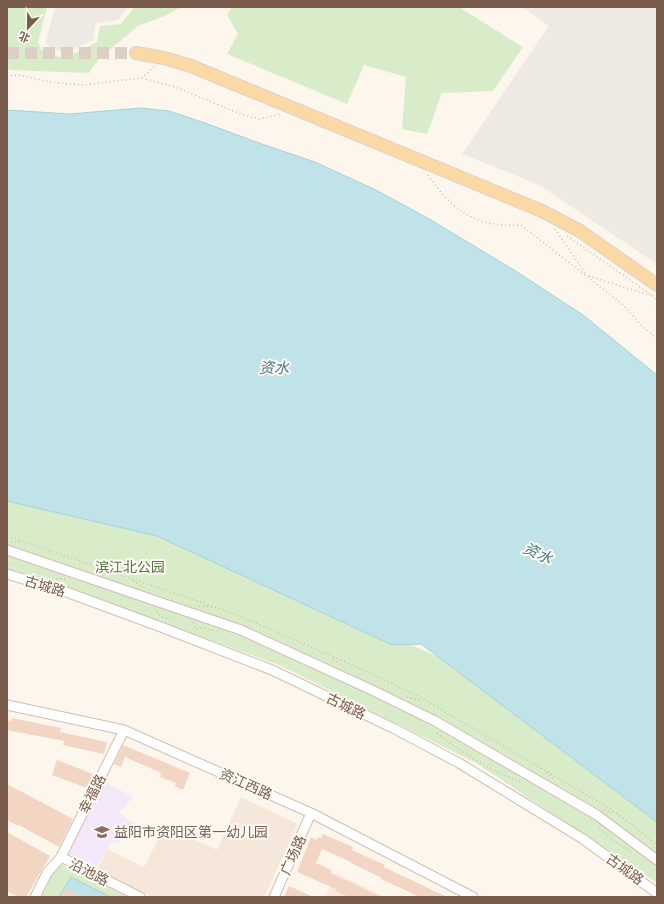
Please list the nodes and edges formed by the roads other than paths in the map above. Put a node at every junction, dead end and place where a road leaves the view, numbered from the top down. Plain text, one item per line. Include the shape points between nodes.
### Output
1 (136, 53) tunnel mouth
2 (655, 291) edge
3 (7, 550) edge
4 (7, 574) edge
5 (7, 705) edge
6 (124, 730) junction
7 (311, 814) junction
8 (61, 857) junction
9 (657, 860) edge
10 (657, 893) edge
11 (35, 897) edge
12 (140, 897) edge
13 (274, 897) edge
14 (473, 897) edge

1 - 2 main road via 191,66 542,211 580,231
3 - 9 street via 241,630 435,721 597,815
4 - 10 street, 古城路 via 69,593 272,670 395,729 459,763 577,835
5 - 6 street, 资江西路
6 - 7 street, 资江西路
6 - 8 street, 幸福路
7 - 13 street, 广场路
7 - 14 street, 资江西路
8 - 11 street, 沿池路 via 46,873
8 - 12 street, 沿池路

